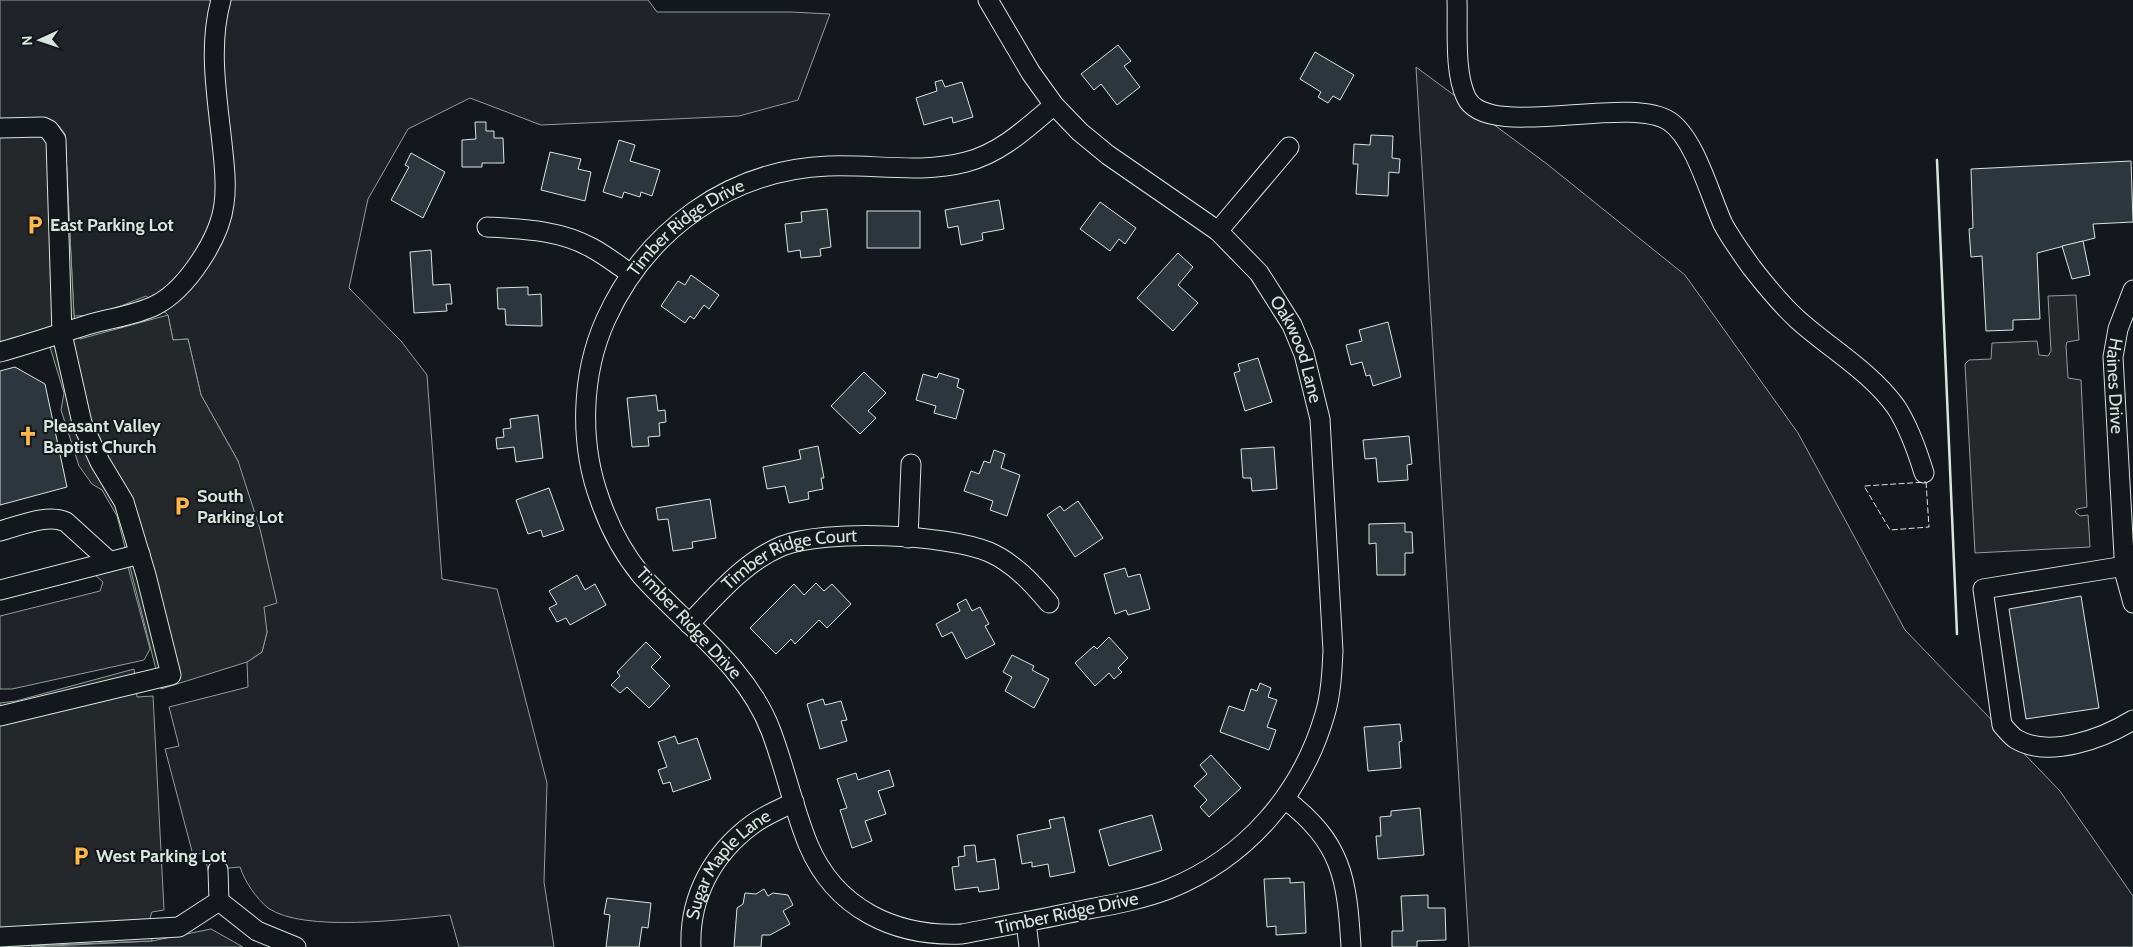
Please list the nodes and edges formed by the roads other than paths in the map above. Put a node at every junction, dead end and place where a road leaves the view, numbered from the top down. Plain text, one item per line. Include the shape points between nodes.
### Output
1 (221, 0) edge
2 (1457, 0) edge
3 (993, 3) edge
4 (1054, 105) junction
5 (0, 128) edge
6 (1289, 147) dead end
7 (487, 227) dead end
8 (1218, 231) junction
9 (630, 274) junction
10 (2133, 290) edge
11 (62, 334) junction
12 (0, 352) edge
13 (911, 464) dead end
14 (1924, 472) dead end
15 (2128, 521) edge
16 (0, 531) edge
17 (908, 538) junction
18 (140, 554) junction
19 (109, 561) junction
20 (2125, 566) junction
21 (0, 590) edge
22 (1049, 603) dead end
23 (2133, 603) edge
24 (689, 624) junction
25 (0, 716) edge
26 (2133, 720) edge
27 (1285, 799) junction
28 (794, 802) junction
29 (218, 870) dead end
30 (219, 901) junction
31 (1026, 922) junction
32 (0, 937) edge
33 (296, 947) edge
34 (691, 947) edge
35 (1029, 947) edge
36 (1351, 947) edge

1 - 11 street via 214,24 225,174 224,204 218,229 191,276 158,304 126,317
2 - 14 street via 1460,78 1467,100 1479,111 1504,118 1642,112 1668,120 1680,131 1712,192 1723,223 1744,258 1797,319 1869,378 1896,407 1915,443
3 - 4 street, Oakwood Lane via 1030,73
4 - 8 street, Oakwood Lane via 1108,155
4 - 9 street, Timber Ridge Drive via 1012,140 968,162 924,167 803,168 747,183 693,211 669,230
5 - 11 street via 43,127 50,130 56,140
6 - 8 street
7 - 9 street via 546,232 571,238
8 - 27 street, Oakwood Lane via 1259,273 1292,325 1304,354 1320,419 1333,651 1330,687 1315,743
9 - 24 street, Timber Ridge Drive via 602,327 592,364 586,408 586,439 591,469 599,499 624,550 639,572
10 - 15 street, Haines Drive via 2118,329 2113,357
11 - 12 street
11 - 18 street via 82,423 124,502
13 - 17 street
15 - 20 street, Haines Drive
16 - 19 street via 60,519
17 - 22 street, Timber Ridge Court via 949,540 990,553 1012,566
17 - 24 street, Timber Ridge Court via 828,536 782,546 741,572
18 - 19 street
18 - 25 street via 171,674
19 - 21 street
20 - 23 street, Haines Drive
20 - 26 street via 1983,589 2002,725 2016,739 2038,746 2081,744 2111,734
24 - 28 street, Timber Ridge Drive via 735,669 752,692 773,736
27 - 31 street, Timber Ridge Drive via 1249,839 1193,878 1139,899
27 - 36 street via 1319,829 1334,852 1348,898
28 - 31 street, Timber Ridge Drive via 808,845 820,868 851,902 873,917 914,932 939,935
28 - 34 street, Sugar Maple Lane via 755,823 720,854 697,897
29 - 30 street
30 - 32 street via 179,927
30 - 33 street via 257,931
31 - 35 street

